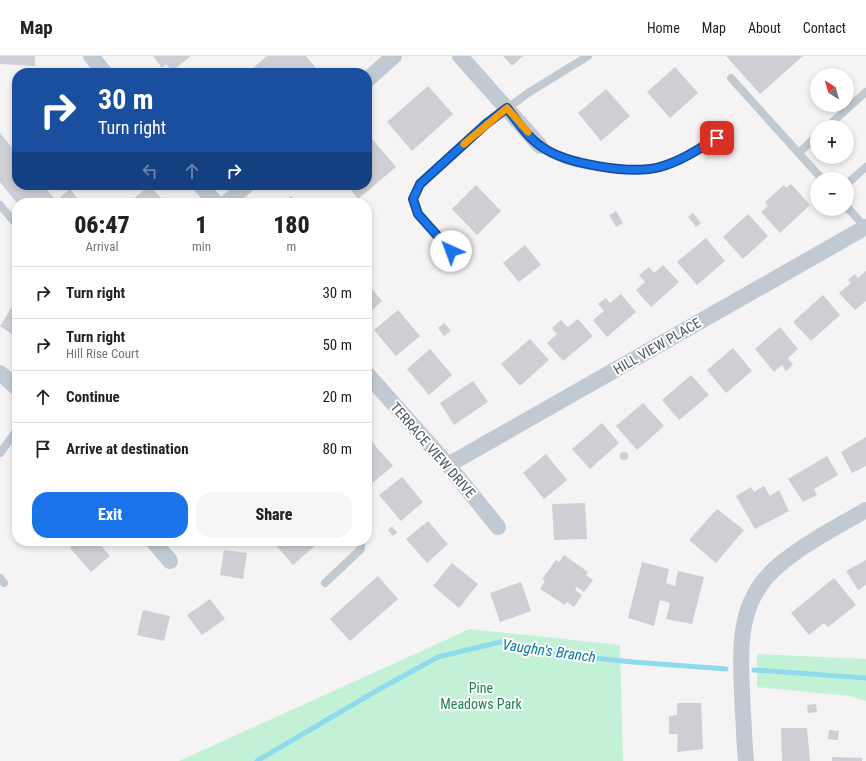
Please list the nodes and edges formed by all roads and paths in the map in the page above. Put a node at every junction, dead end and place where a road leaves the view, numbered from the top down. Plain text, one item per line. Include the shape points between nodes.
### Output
1 (91, 56) edge
2 (394, 56) edge
3 (460, 56) edge
4 (588, 56) edge
5 (101, 68) edge
6 (372, 76) edge
7 (732, 78) dead end
8 (866, 92) edge
9 (507, 108) junction
10 (835, 120) edge
11 (717, 138) dead end
12 (810, 143) edge
13 (540, 146) joint
14 (799, 153) junction
15 (866, 167) edge
16 (816, 172) edge
17 (854, 178) edge
18 (204, 190) edge
19 (241, 190) edge
20 (212, 198) edge
21 (232, 198) edge
22 (0, 205) edge
23 (854, 214) edge
24 (12, 219) edge
25 (866, 227) edge
26 (451, 251) dead end
27 (0, 373) edge
28 (372, 380) edge
29 (12, 384) edge
30 (12, 437) edge
31 (0, 453) edge
32 (448, 465) junction
33 (866, 510) edge
34 (498, 527) dead end
35 (157, 546) edge
36 (361, 546) edge
37 (170, 561) dead end
38 (325, 583) dead end
39 (746, 761) edge

1 - 5 street
2 - 6 street
3 - 9 street
4 - 9 lane
7 - 14 lane
8 - 10 lane
9 - 13 street
9 - 26 lane via 420,184 413,199 418,214
11 - 13 lane via 682,158 659,167 634,169 575,163
12 - 14 lane
14 - 16 lane
15 - 17 lane
18 - 20 street
19 - 21 street
22 - 24 lane
23 - 25 lane
25 - 32 street, HILL VIEW PLACE
27 - 29 street
28 - 32 street, TERRACE VIEW DRIVE
30 - 31 lane
32 - 34 street, TERRACE VIEW DRIVE
33 - 39 street via 778,565 754,596 745,617 740,647
35 - 37 street
36 - 38 lane

